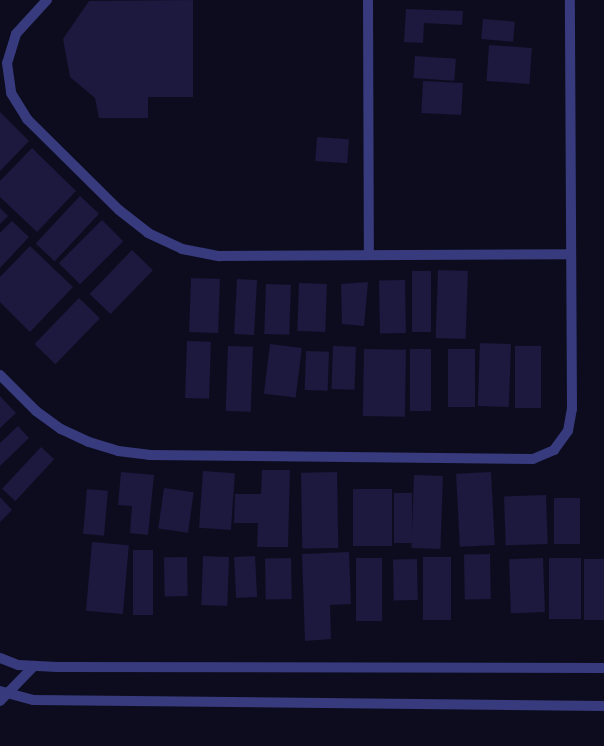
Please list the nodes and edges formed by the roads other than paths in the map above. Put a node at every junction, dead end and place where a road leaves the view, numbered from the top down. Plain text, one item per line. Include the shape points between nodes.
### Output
1 (47, 0) edge
2 (368, 0) edge
3 (570, 0) edge
4 (572, 254) junction
5 (368, 255) junction
6 (0, 376) edge
7 (0, 658) edge
8 (34, 666) junction
9 (604, 668) edge
10 (2, 695) edge
11 (604, 706) edge

1 - 5 street via 16,34 8,63 11,93 27,119 119,210 148,233 182,249 219,256
2 - 5 street
3 - 4 street
4 - 5 street
4 - 6 street via 572,409 568,431 554,450 533,459 149,455 118,451 89,442 61,429 36,411
7 - 8 street via 18,665
8 - 9 street
8 - 10 street
10 - 11 street via 33,700

